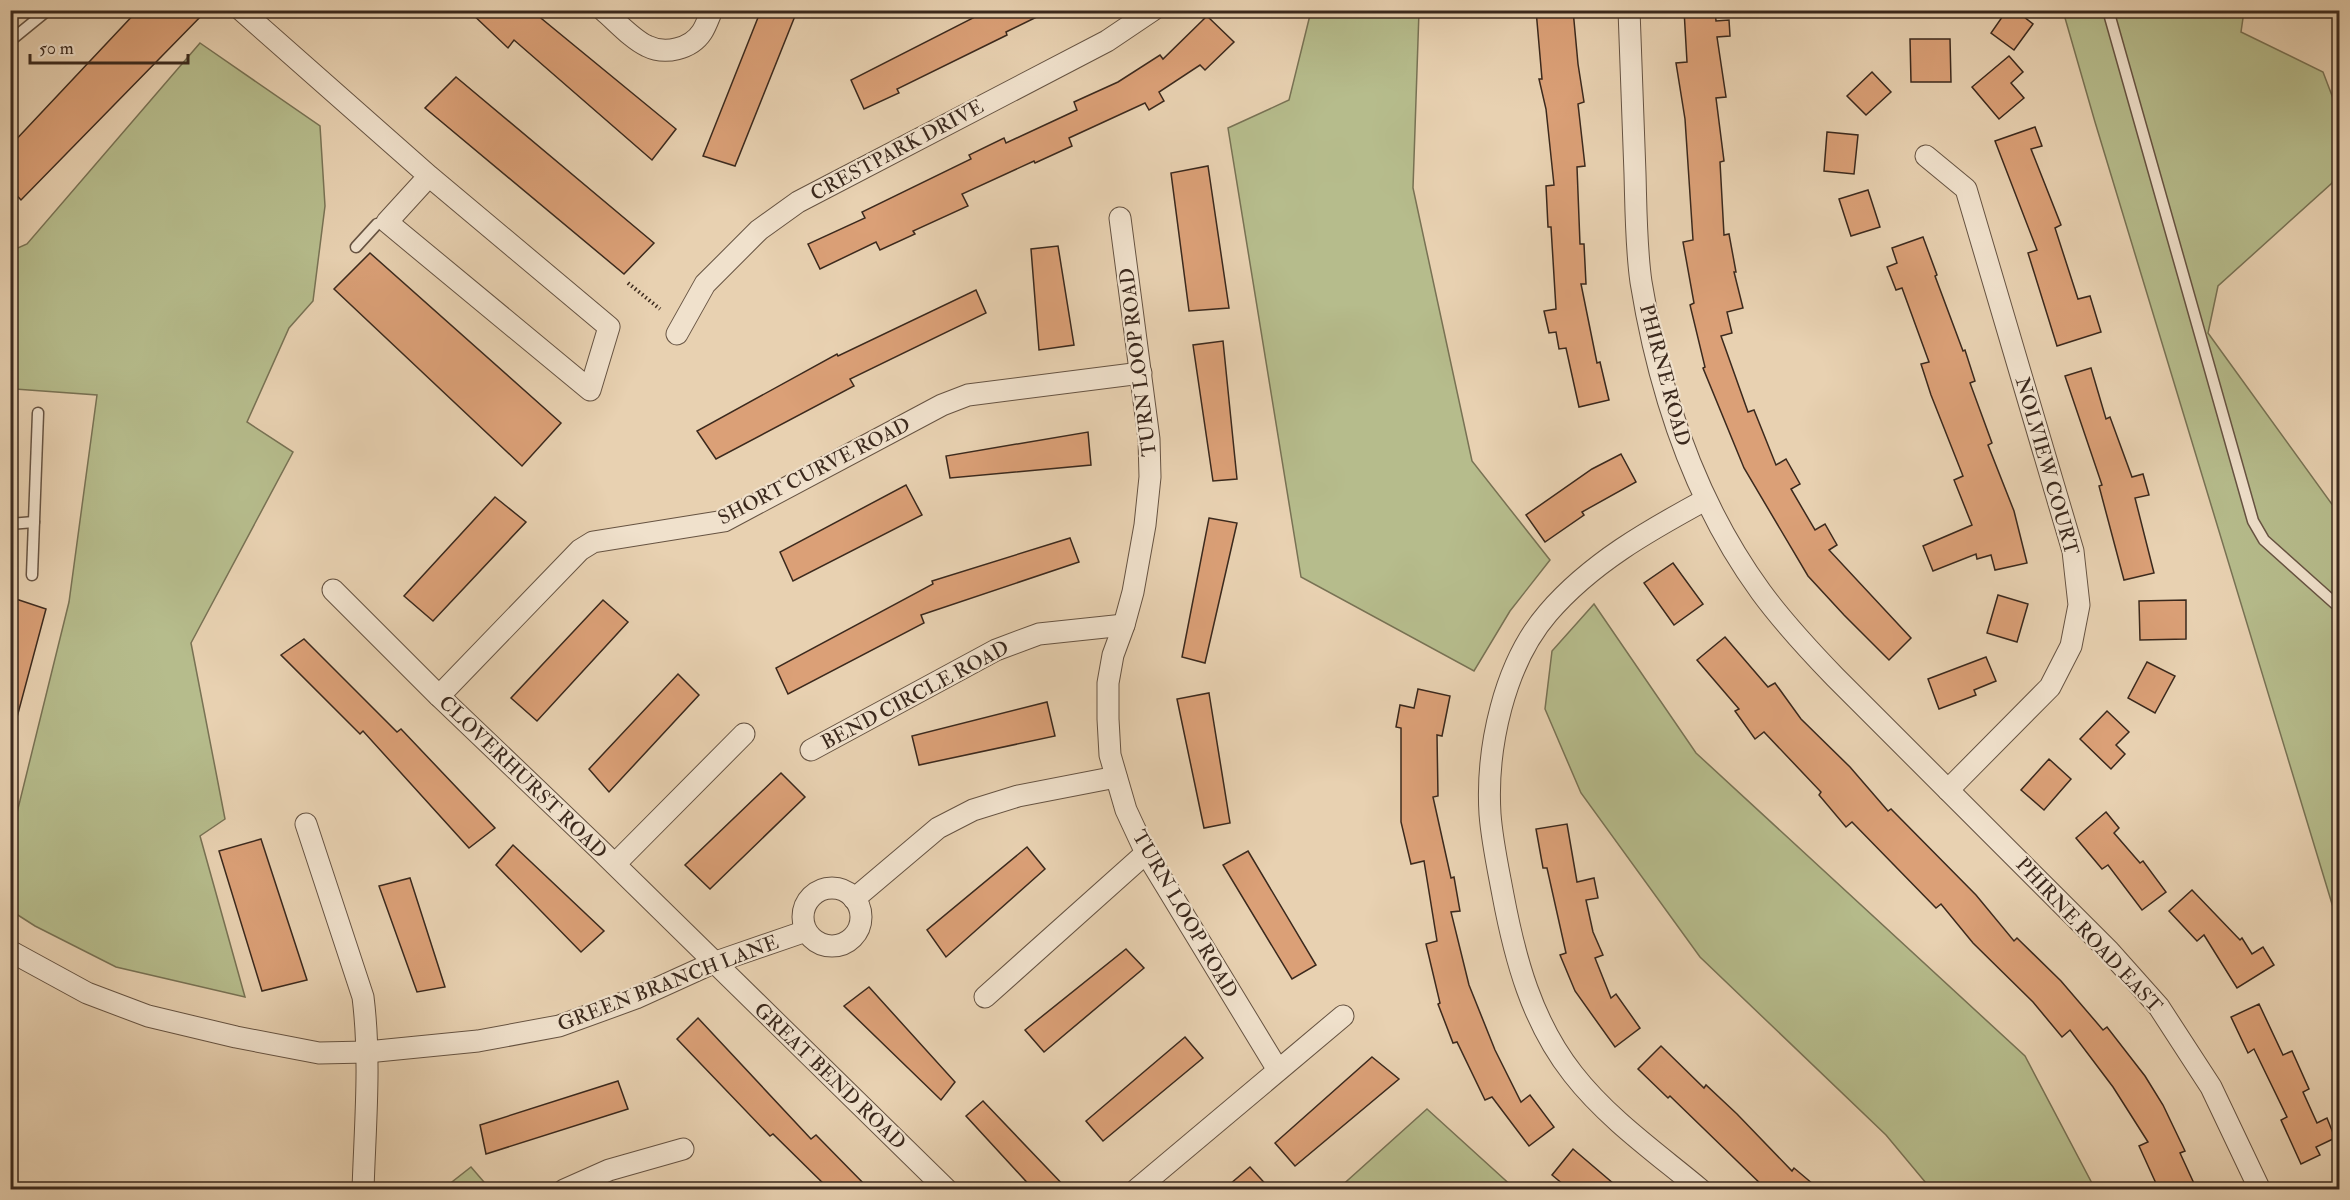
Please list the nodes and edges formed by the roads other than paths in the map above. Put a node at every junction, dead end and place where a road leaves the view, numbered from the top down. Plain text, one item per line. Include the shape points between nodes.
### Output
1 (48, 10) edge
2 (241, 10) edge
3 (603, 10) edge
4 (712, 10) edge
5 (1153, 10) edge
6 (1629, 10) edge
7 (2108, 10) edge
8 (10, 40) edge
9 (1926, 156) dead end
10 (429, 176) junction
11 (1120, 218) dead end
12 (387, 222) junction
13 (356, 247) dead end
14 (677, 334) dead end
15 (1141, 373) junction
16 (38, 413) dead end
17 (1705, 500) junction
18 (34, 522) junction
19 (10, 524) edge
20 (32, 575) dead end
21 (333, 590) dead end
22 (2340, 608) edge
23 (1124, 625) junction
24 (438, 696) junction
25 (744, 734) dead end
26 (811, 750) dead end
27 (1116, 777) junction
28 (1948, 790) junction
29 (306, 825) dead end
30 (1146, 853) junction
31 (615, 864) junction
32 (854, 899) junction
33 (806, 931) junction
34 (10, 951) edge
35 (714, 963) junction
36 (985, 997) dead end
37 (1343, 1016) dead end
38 (367, 1052) junction
39 (1278, 1070) junction
40 (683, 1149) dead end
41 (363, 1190) edge
42 (564, 1190) edge
43 (946, 1190) edge
44 (1136, 1190) edge
45 (1701, 1190) edge
46 (2260, 1190) edge

1 - 8 lane
2 - 10 street
3 - 4 street via 645,45 670,50 694,41
5 - 14 street, CRESTPARK DRIVE via 1107,41 798,202 759,230 705,284
6 - 17 street, PHIRNE ROAD via 1641,281 1677,435
7 - 22 lane via 2253,520 2264,540
9 - 28 street, NOLVIEW COURT via 1966,189 2073,551 2079,605 2071,646 2050,687
10 - 12 street
10 - 12 street via 609,327 590,390
11 - 15 street, TURN LOOP ROAD
12 - 13 lane via 377,224
15 - 23 street, TURN LOOP ROAD via 1150,477 1140,559
15 - 24 street, SHORT CURVE ROAD via 968,395 724,520 593,542 580,550
16 - 18 lane
17 - 28 street, PHIRNE ROAD via 1730,545 1795,634
17 - 45 street via 1623,546 1547,614 1512,675 1498,718 1490,813 1508,926 1539,1020 1574,1076
18 - 19 lane
18 - 20 lane
21 - 24 street, CLOVERHURST ROAD
23 - 26 street, BEND CIRCLE ROAD via 1039,634 996,650
23 - 27 street, TURN LOOP ROAD via 1108,683 1110,755
24 - 31 street, CLOVERHURST ROAD
25 - 31 street
27 - 30 street, TURN LOOP ROAD
27 - 32 street via 1018,795 973,810 938,828
28 - 46 street, PHIRNE ROAD EAST via 2109,951 2159,1007 2211,1087
29 - 38 street via 363,997
30 - 36 street
30 - 39 street, TURN LOOP ROAD
31 - 35 street, CLOVERHURST ROAD
32 - 33 street via 844,891 821,890 804,907
32 - 33 street via 861,921 848,941 824,946
33 - 35 street, GREEN BRANCH LANE
34 - 38 street, GREEN BRANCH LANE via 87,993 148,1016 319,1053
35 - 38 street, GREEN BRANCH LANE via 636,998 559,1026 478,1041
35 - 43 street, GREAT BEND ROAD
37 - 39 street
38 - 41 street
39 - 44 street
40 - 42 street via 609,1170

